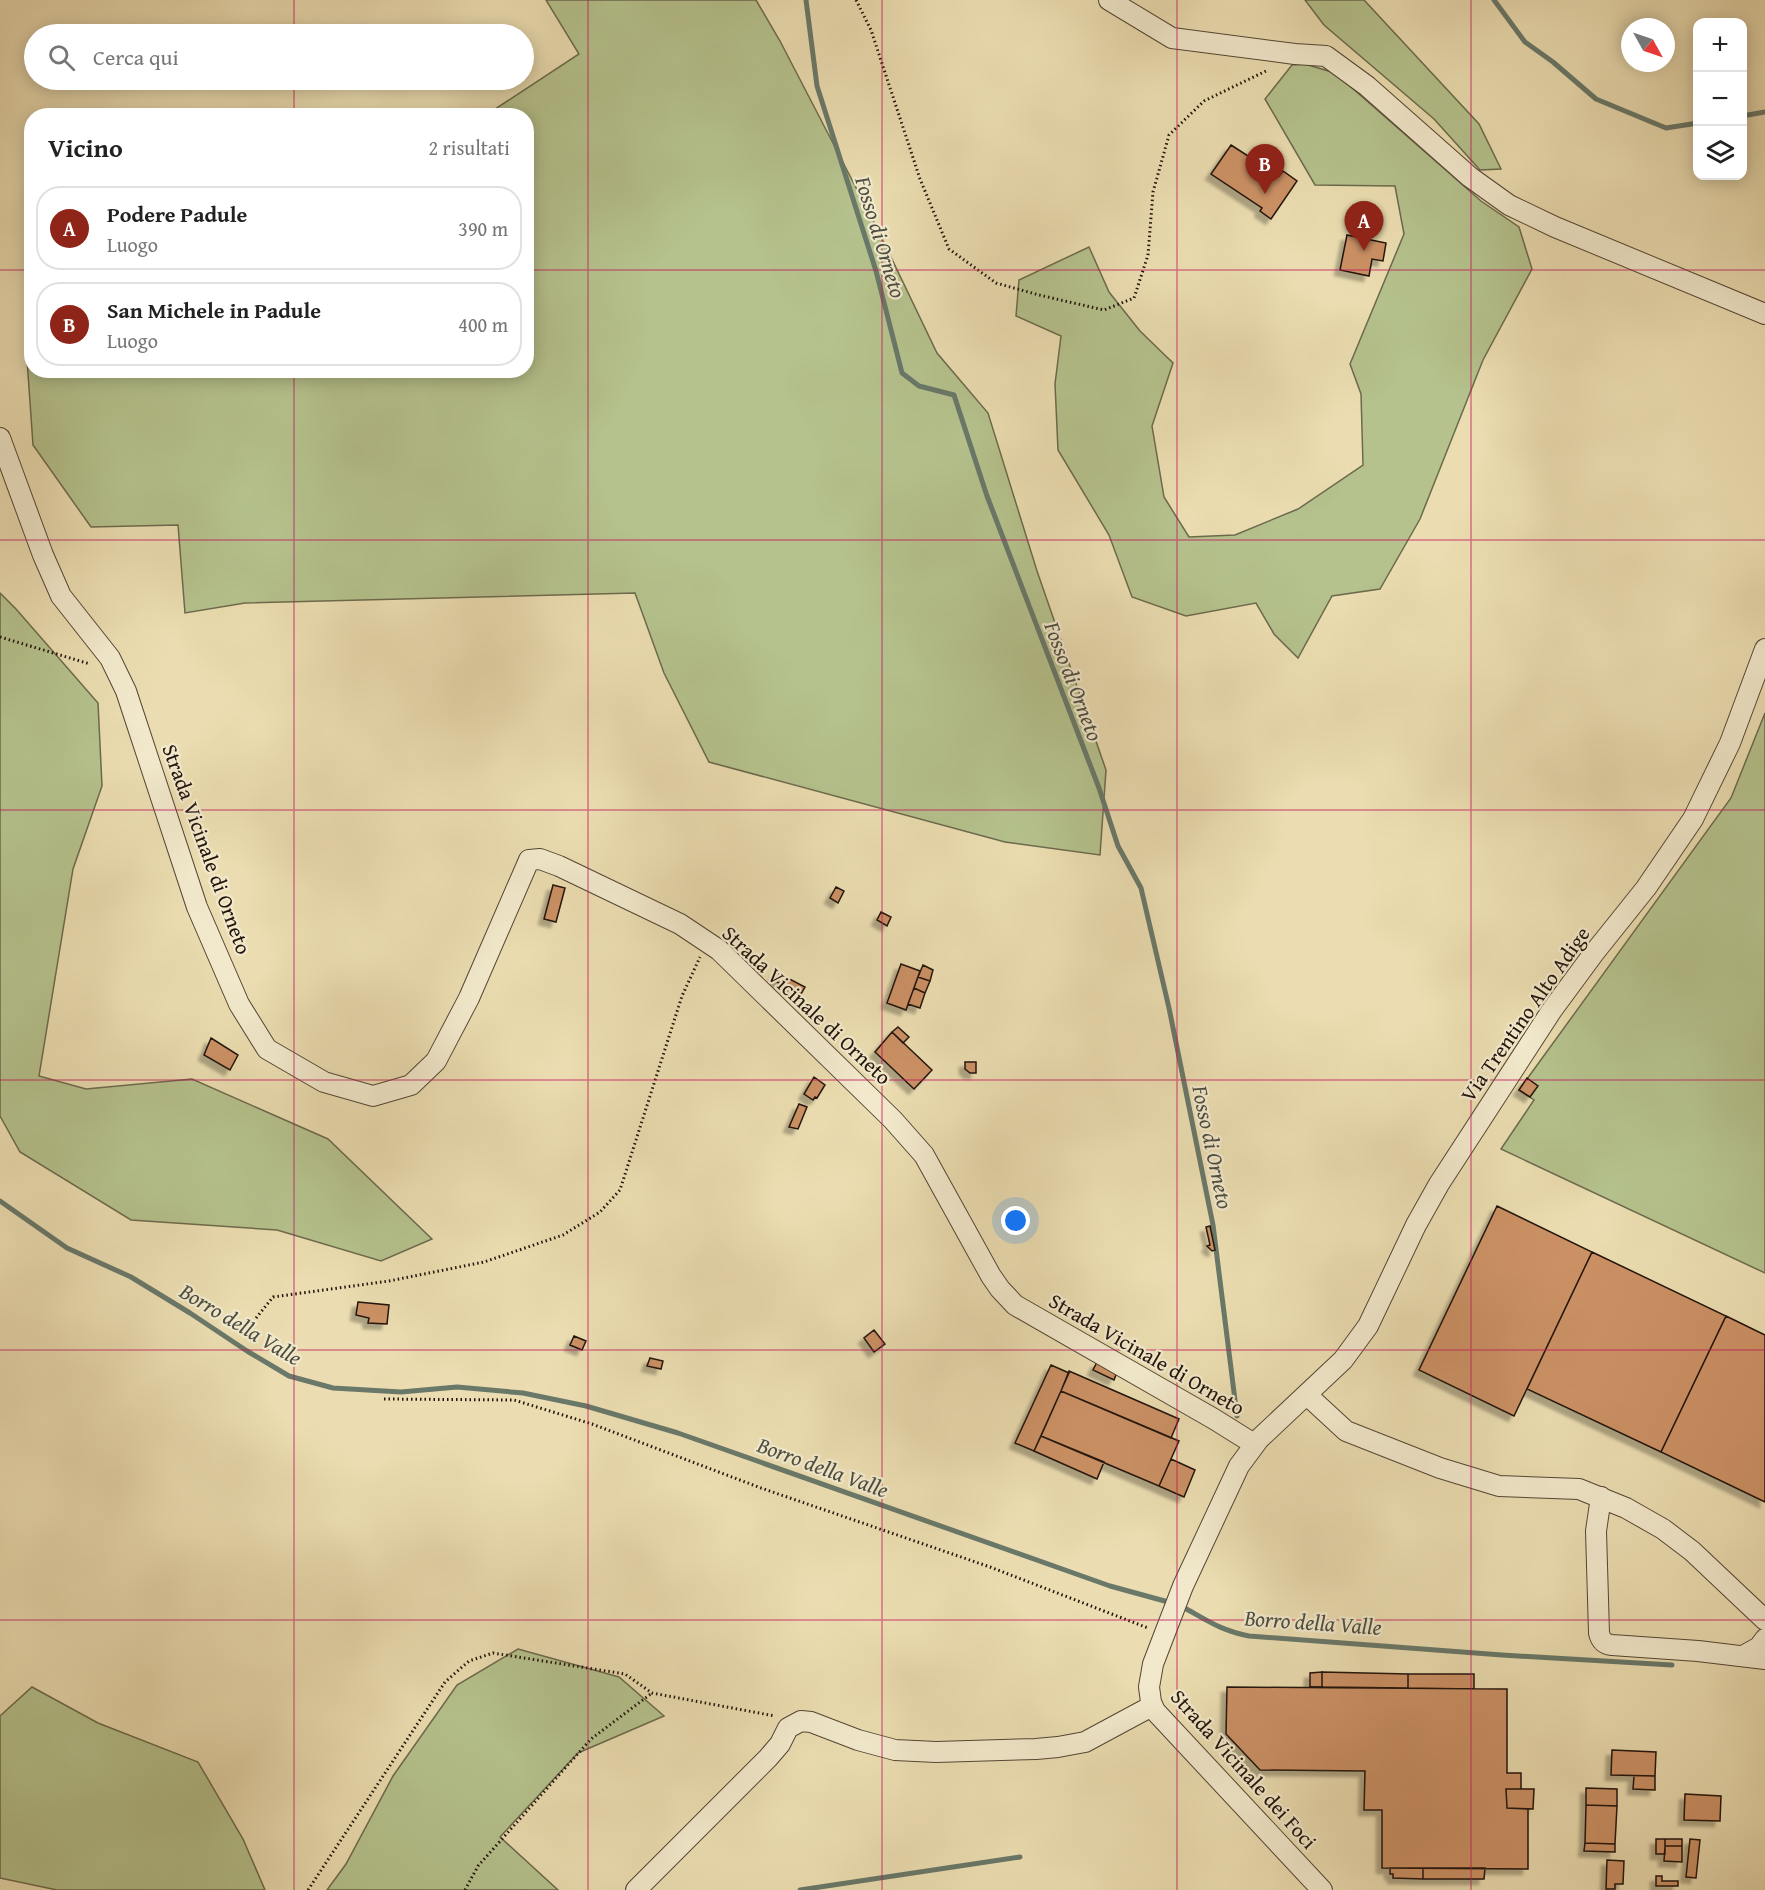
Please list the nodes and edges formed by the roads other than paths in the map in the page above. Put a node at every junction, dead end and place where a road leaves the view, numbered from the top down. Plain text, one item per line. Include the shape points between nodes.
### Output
1 (1109, 0) edge
2 (1765, 314) edge
3 (0, 438) edge
4 (1765, 649) edge
5 (1307, 1395) junction
6 (1254, 1444) junction
7 (1601, 1497) junction
8 (1765, 1620) edge
9 (1758, 1651) edge
10 (1152, 1706) junction
11 (636, 1890) edge
12 (1322, 1890) edge

1 - 2 street via 1172,38 1326,56 1509,205
3 - 6 street, Strada Vicinale di Orneto via 61,596 111,658 126,691 197,907 239,1004 267,1049 324,1082 373,1096 411,1086 436,1061 469,998 530,860 540,859 559,866 680,924 719,950 924,1155 991,1276 1015,1305
4 - 5 street, Via Trentino Alto Adige via 1727,751 1684,834 1560,999 1439,1184 1364,1332 1343,1360
5 - 6 street, Via Trentino Alto Adige
5 - 7 street via 1351,1434 1472,1479 1499,1486 1569,1487
6 - 10 street, Strada Vicinale dei Foci via 1235,1474 1164,1634 1150,1676
7 - 8 street via 1676,1539
7 - 9 street via 1596,1531 1601,1640 1606,1644
10 - 11 street via 1085,1742 1058,1748 896,1750 801,1721 788,1728 768,1758
10 - 12 street, Strada Vicinale dei Foci

